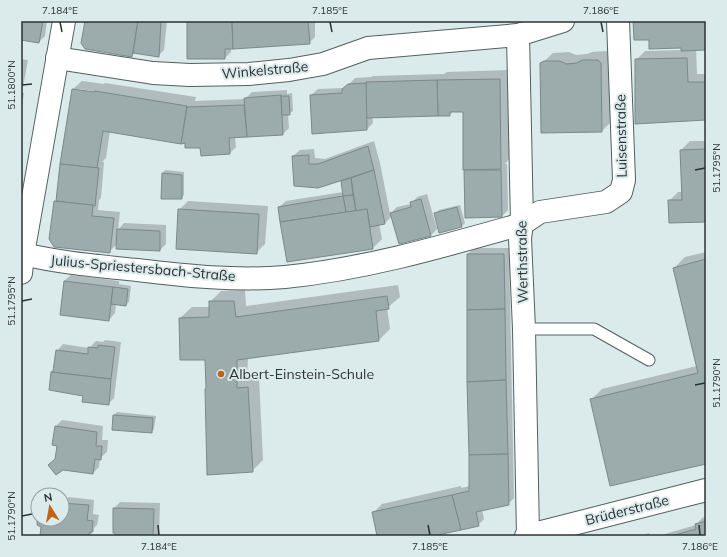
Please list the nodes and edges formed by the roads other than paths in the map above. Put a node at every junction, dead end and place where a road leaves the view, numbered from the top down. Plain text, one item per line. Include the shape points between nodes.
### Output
1 (64, 21) edge
2 (563, 21) edge
3 (618, 21) edge
4 (518, 35) junction
5 (57, 58) junction
6 (522, 224) junction
7 (22, 263) edge
8 (524, 329) junction
9 (649, 360) dead end
10 (706, 490) edge
11 (527, 536) edge

1 - 5 street
2 - 4 street
3 - 6 street, Luisenstraße via 624,180 621,192 606,202 540,212
4 - 5 street, Winkelstraße via 368,48 323,64 249,74 153,73
4 - 6 street, Werthstraße
5 - 7 street
6 - 7 street, Julius-Spriestersbach-Straße via 395,259 285,277 230,278 169,274 47,260
6 - 8 street, Werthstraße via 520,238
8 - 9 lane via 594,329
8 - 11 street, Werthstraße
10 - 11 street, Brüderstraße

